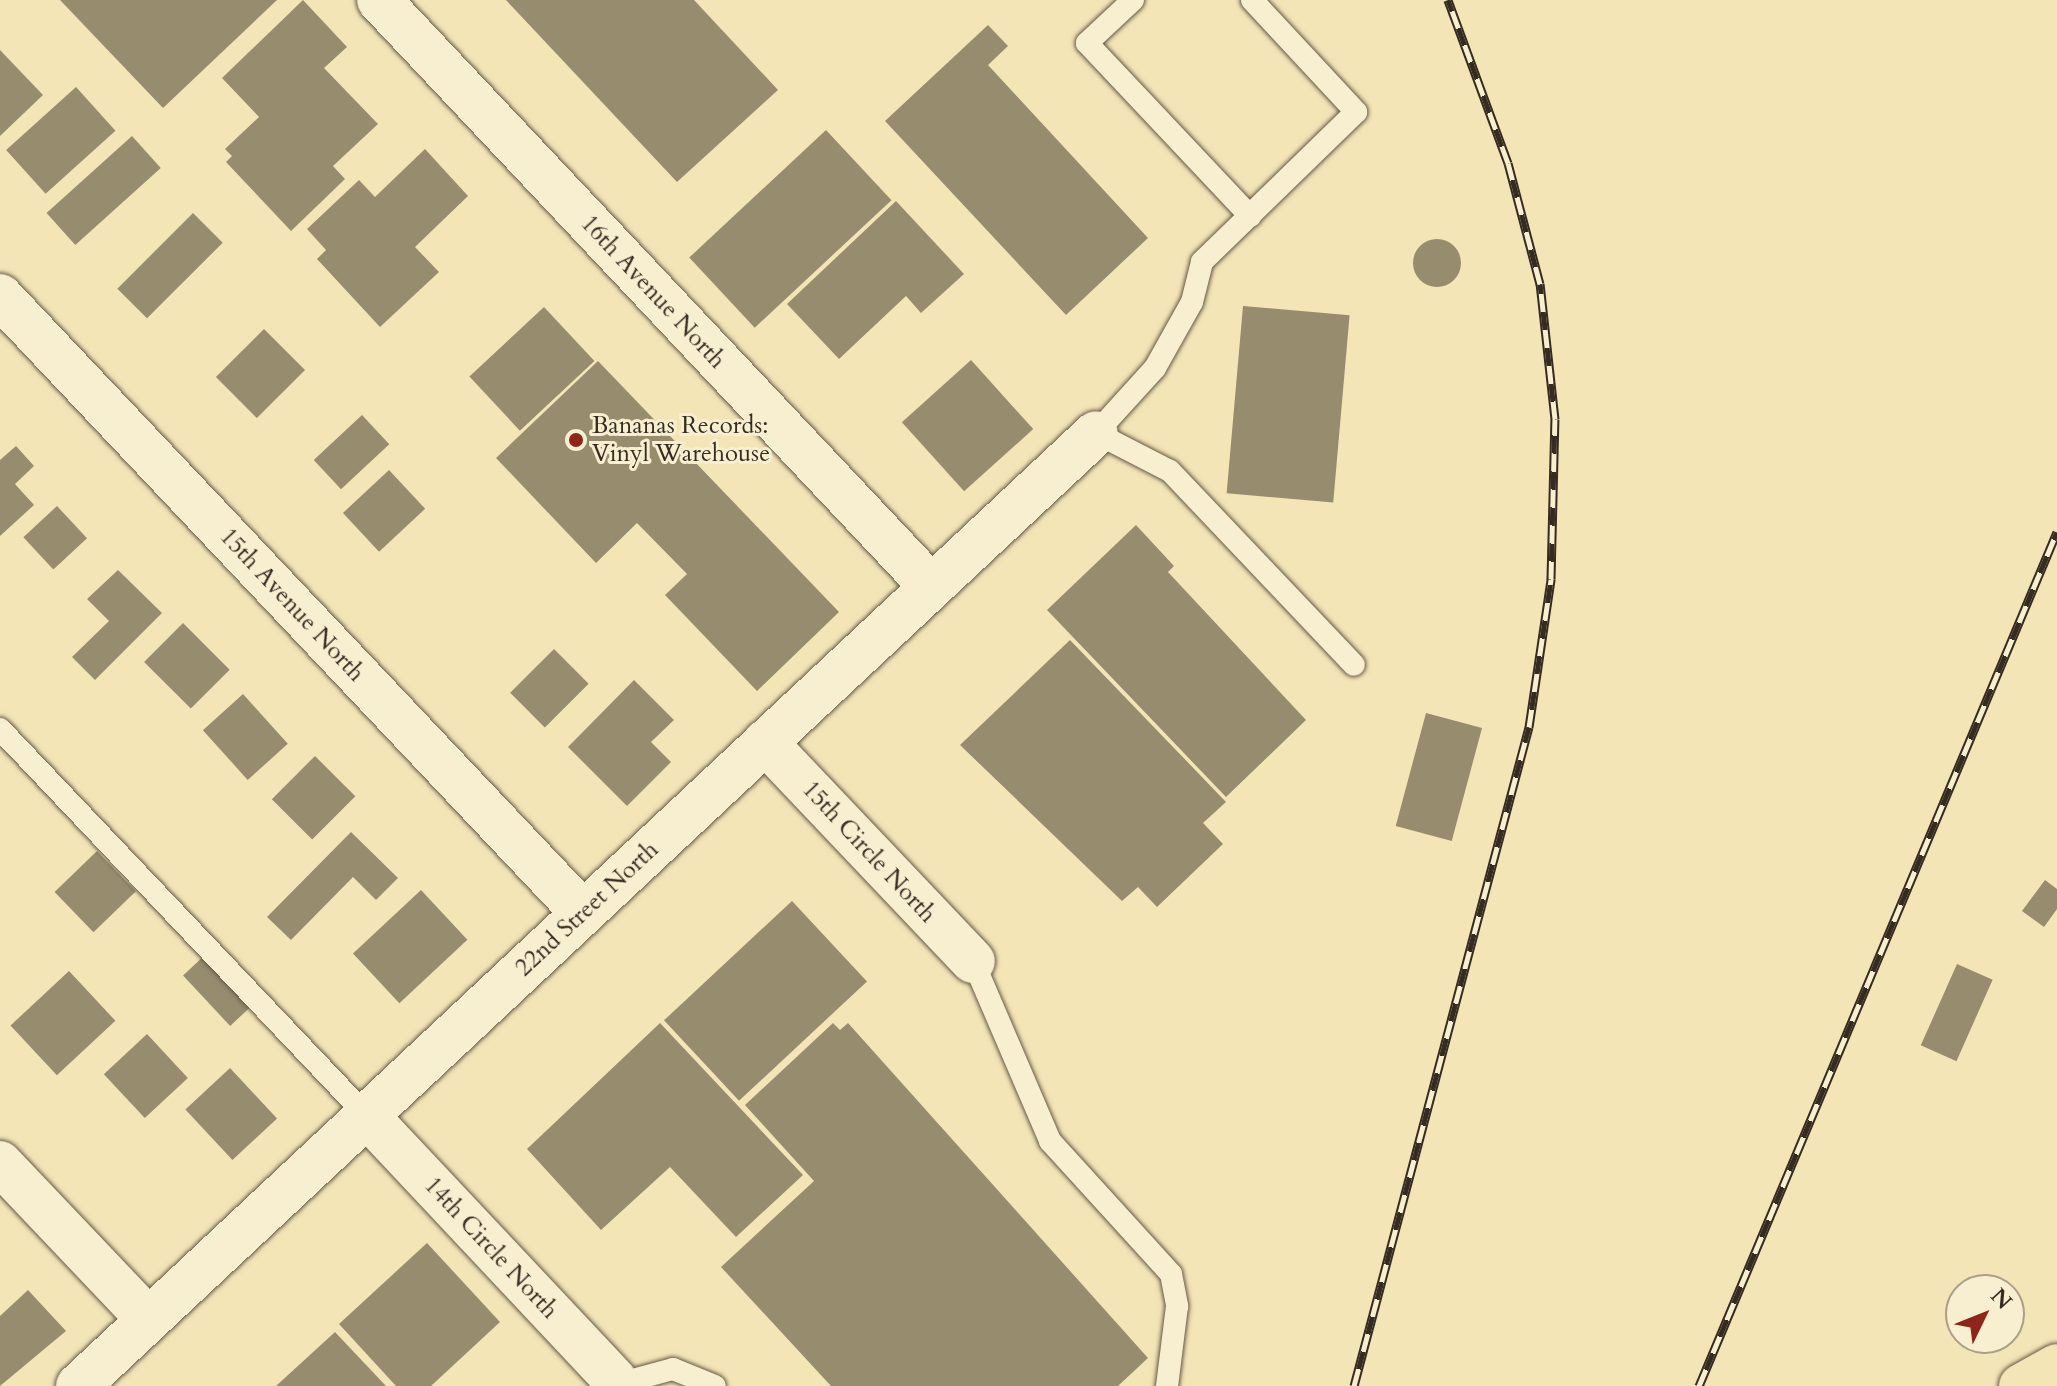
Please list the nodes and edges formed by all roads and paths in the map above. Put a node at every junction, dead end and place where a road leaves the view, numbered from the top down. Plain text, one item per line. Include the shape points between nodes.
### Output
1 (379, 0) edge
2 (1133, 0) edge
3 (1252, 0) edge
4 (1250, 216) junction
5 (0, 296) edge
6 (1096, 433) junction
7 (928, 583) junction
8 (1354, 665) dead end
9 (0, 729) edge
10 (765, 742) junction
11 (583, 913) junction
12 (973, 961) joint
13 (367, 1116) junction
14 (0, 1163) edge
15 (149, 1320) junction
16 (2057, 1366) edge
17 (615, 1383) edge
18 (78, 1386) edge
19 (715, 1386) edge
20 (1167, 1386) edge
21 (2021, 1386) edge

1 - 7 street, 16th Avenue North
2 - 4 lane via 1087,43
3 - 4 lane via 1356,112
4 - 6 lane via 1202,262 1192,302 1155,368
5 - 11 street, 15th Avenue North
6 - 7 street, 22nd Street North
6 - 8 lane via 1170,471
7 - 10 street, 22nd Street North
9 - 13 lane
10 - 11 street, 22nd Street North
10 - 12 street, 15th Circle North
11 - 13 street, 22nd Street North
12 - 20 lane via 1018,1082 1050,1141 1171,1274 1177,1306
13 - 15 street, 22nd Street North
13 - 17 street, 14th Circle North
14 - 15 street
15 - 18 street, 22nd Street North
16 - 21 highway
17 - 19 lane via 673,1369

